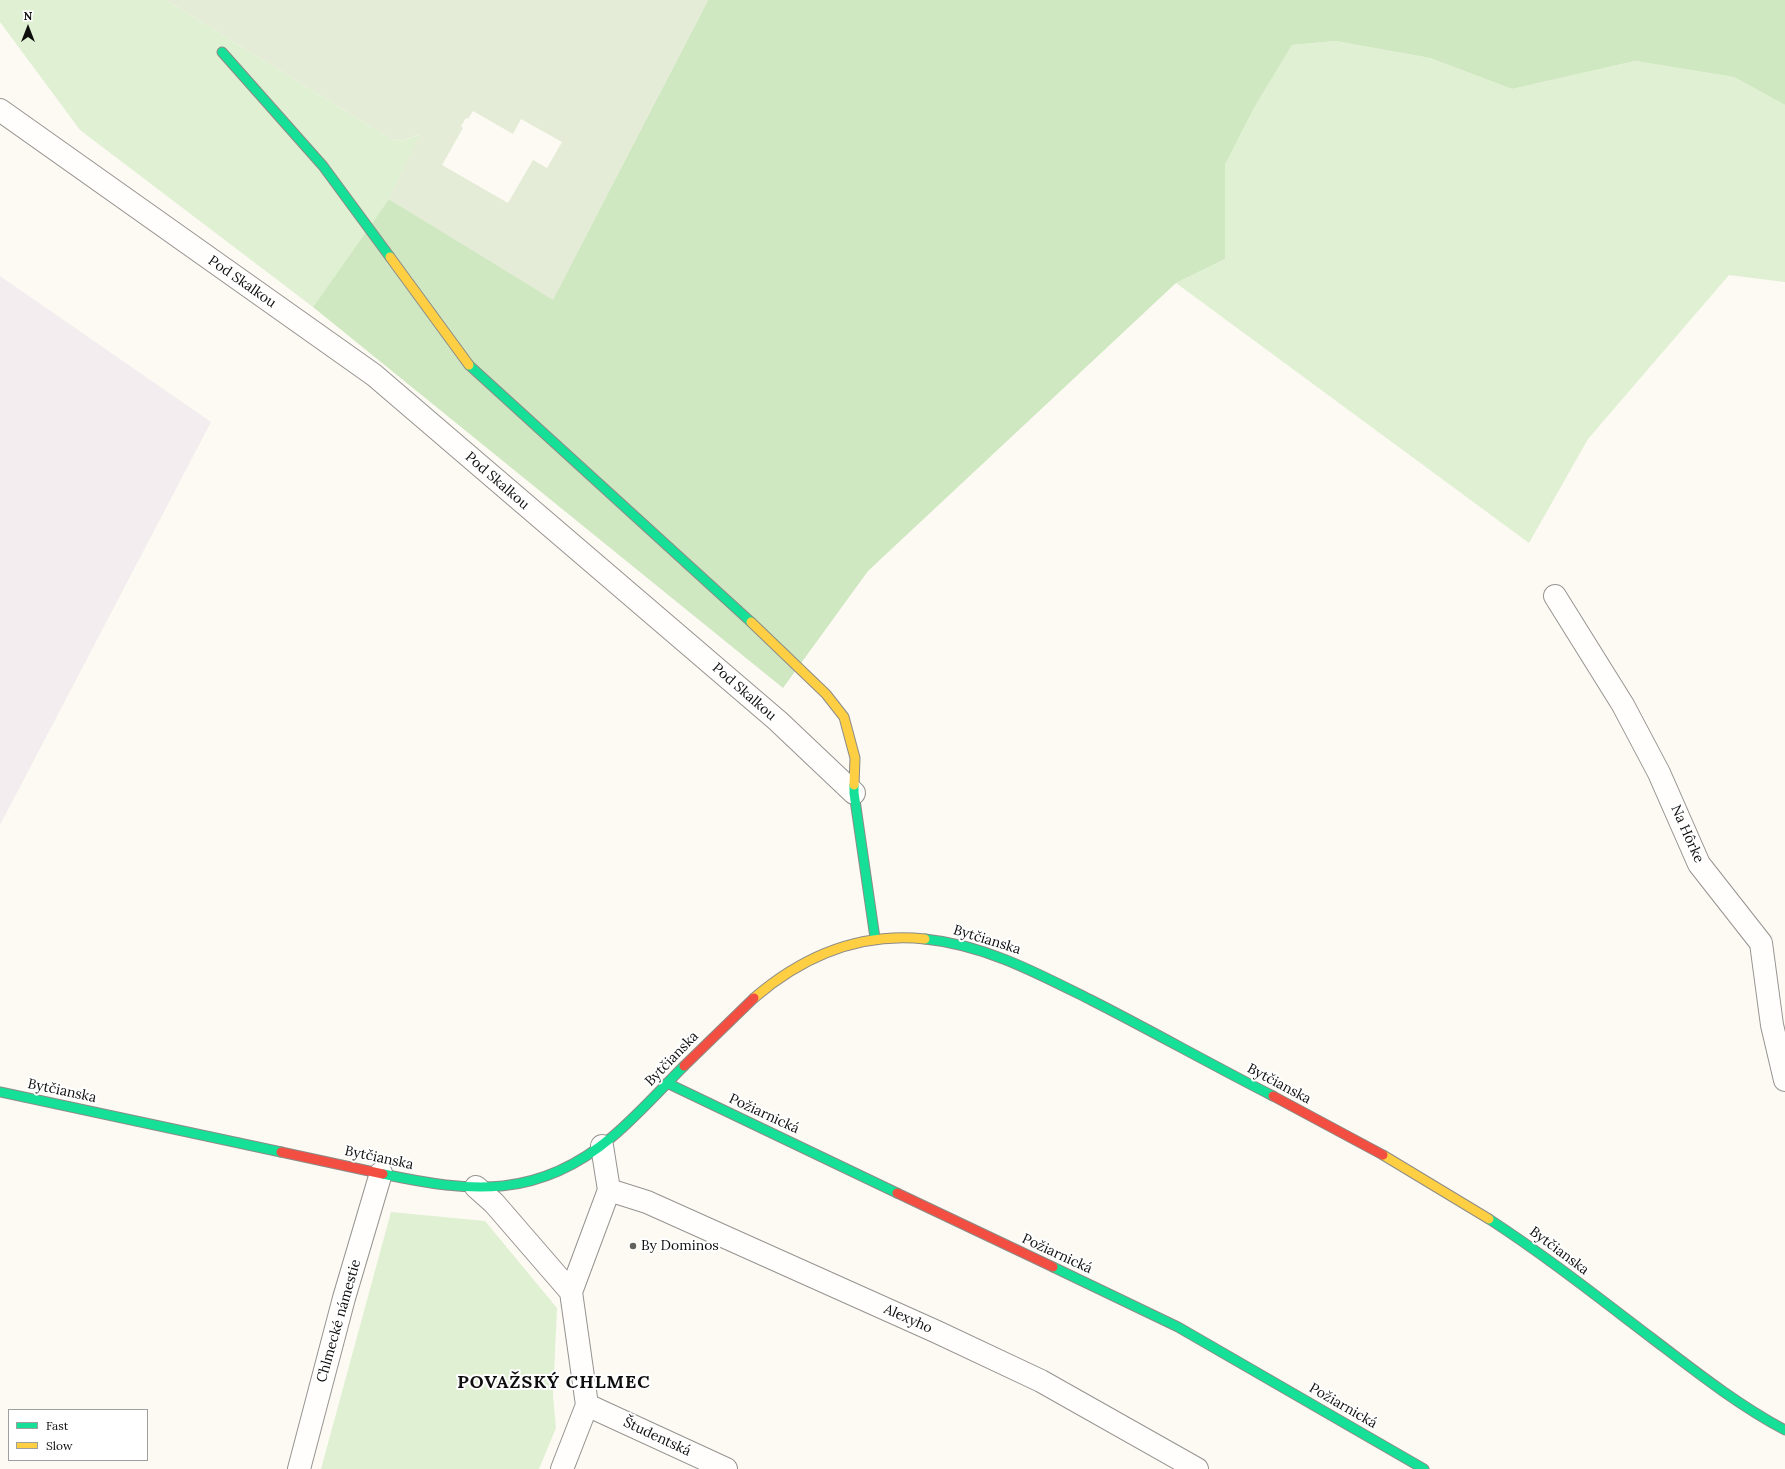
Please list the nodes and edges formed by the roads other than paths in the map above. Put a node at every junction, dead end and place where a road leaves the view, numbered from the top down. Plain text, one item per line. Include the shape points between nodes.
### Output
1 (222, 52) dead end
2 (0, 110) edge
3 (1555, 596) dead end
4 (854, 792) junction
5 (875, 938) junction
6 (1785, 1080) edge
7 (667, 1083) junction
8 (0, 1092) edge
9 (602, 1146) junction
10 (381, 1173) junction
11 (476, 1187) junction
12 (610, 1190) junction
13 (571, 1292) junction
14 (587, 1405) junction
15 (1785, 1430) edge
16 (298, 1469) edge
17 (562, 1469) edge
18 (726, 1469) edge
19 (1197, 1469) edge
20 (1424, 1469) edge

1 - 4 main road via 323,166 470,366 779,647 826,694 844,717 855,758
2 - 4 street, Pod Skalkou via 374,375 778,721
3 - 6 street, Na Hôrke via 1623,705 1659,773 1699,864 1761,943 1772,1026
4 - 5 main road
5 - 7 main road, Bytčianska via 847,944 817,955 778,977 750,1000
5 - 15 main road, Bytčianska via 910,937 956,943 1015,962 1392,1161 1524,1242 1724,1393 1766,1421
7 - 9 main road, Bytčianska via 636,1116
7 - 20 main road, Požiarnická via 1178,1327
8 - 10 main road, Bytčianska
9 - 11 main road, Bytčianska via 574,1164 544,1178 514,1184
9 - 12 street
10 - 11 main road, Bytčianska via 452,1186
10 - 16 street, Chlmecké námestie
11 - 13 street via 494,1203
12 - 13 street
12 - 19 street, Alexyho via 654,1205 1034,1378
13 - 14 street
14 - 17 street
14 - 18 street, Študentská

